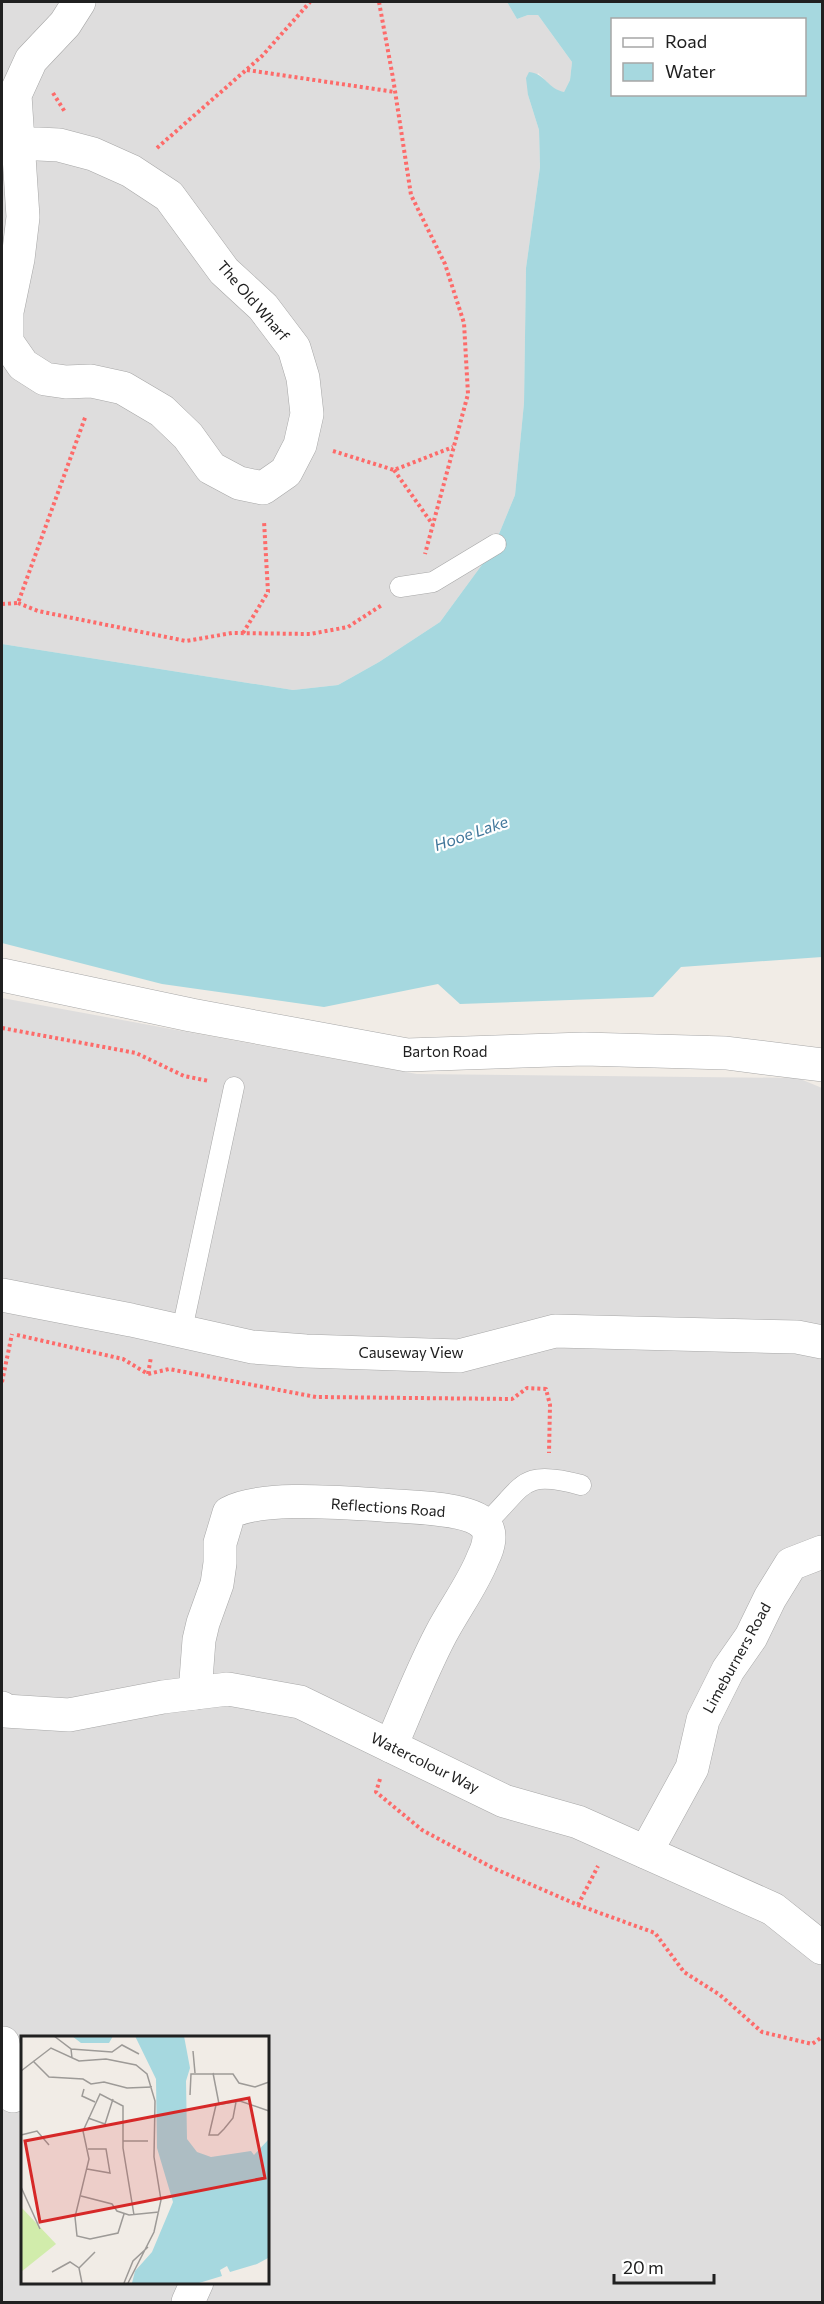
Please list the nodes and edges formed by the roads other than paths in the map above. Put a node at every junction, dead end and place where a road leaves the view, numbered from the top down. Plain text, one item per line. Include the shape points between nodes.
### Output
1 (79, 2) edge
2 (17, 142) junction
3 (4, 312) edge
4 (496, 544) dead end
5 (400, 587) road end
6 (2, 975) edge
7 (822, 1065) edge
8 (234, 1086) road end
9 (2, 1295) edge
10 (182, 1330) junction
11 (822, 1342) edge
12 (581, 1485) dead end
13 (485, 1524) junction
14 (822, 1552) edge
15 (195, 1693) junction
16 (2, 1708) edge
17 (391, 1746) junction
18 (646, 1852) junction
19 (822, 1948) edge
20 (3, 2043) edge
21 (12, 2096) edge
22 (197, 2283) edge
23 (188, 2302) edge

1 - 2 street via 65,24 31,60 15,96
2 - 3 street via 23,217 18,259
2 - 3 street, The Old Wharf via 59,145 93,154 131,171 169,196 224,271 262,307 294,348 303,378 307,414 301,441 286,472 261,488 239,483 212,468 188,436 162,411 123,388 91,381 45,379 23,365 7,342
4 - 5 lane via 433,582
6 - 7 street, Barton Road via 190,1016 407,1055 584,1049 726,1053
8 - 10 lane
9 - 10 street, Causeway View
10 - 11 street, Causeway View via 252,1347 412,1356 459,1356 555,1331 797,1337
12 - 13 lane via 548,1478 526,1482
13 - 15 street, Reflections Road via 474,1517 436,1509 365,1504 280,1503 238,1508 229,1513 220,1543 218,1584 199,1640
13 - 17 street via 490,1535 483,1558 440,1635
14 - 18 street, Limeburners Road via 791,1564 770,1598 752,1638 728,1670 703,1720 692,1768
15 - 16 street, Watercolour Way via 69,1715
15 - 17 street, Watercolour Way via 228,1689 300,1702
17 - 18 street, Watercolour Way via 504,1801 578,1822
18 - 19 street, Watercolour Way via 773,1909
20 - 21 street
22 - 23 street

